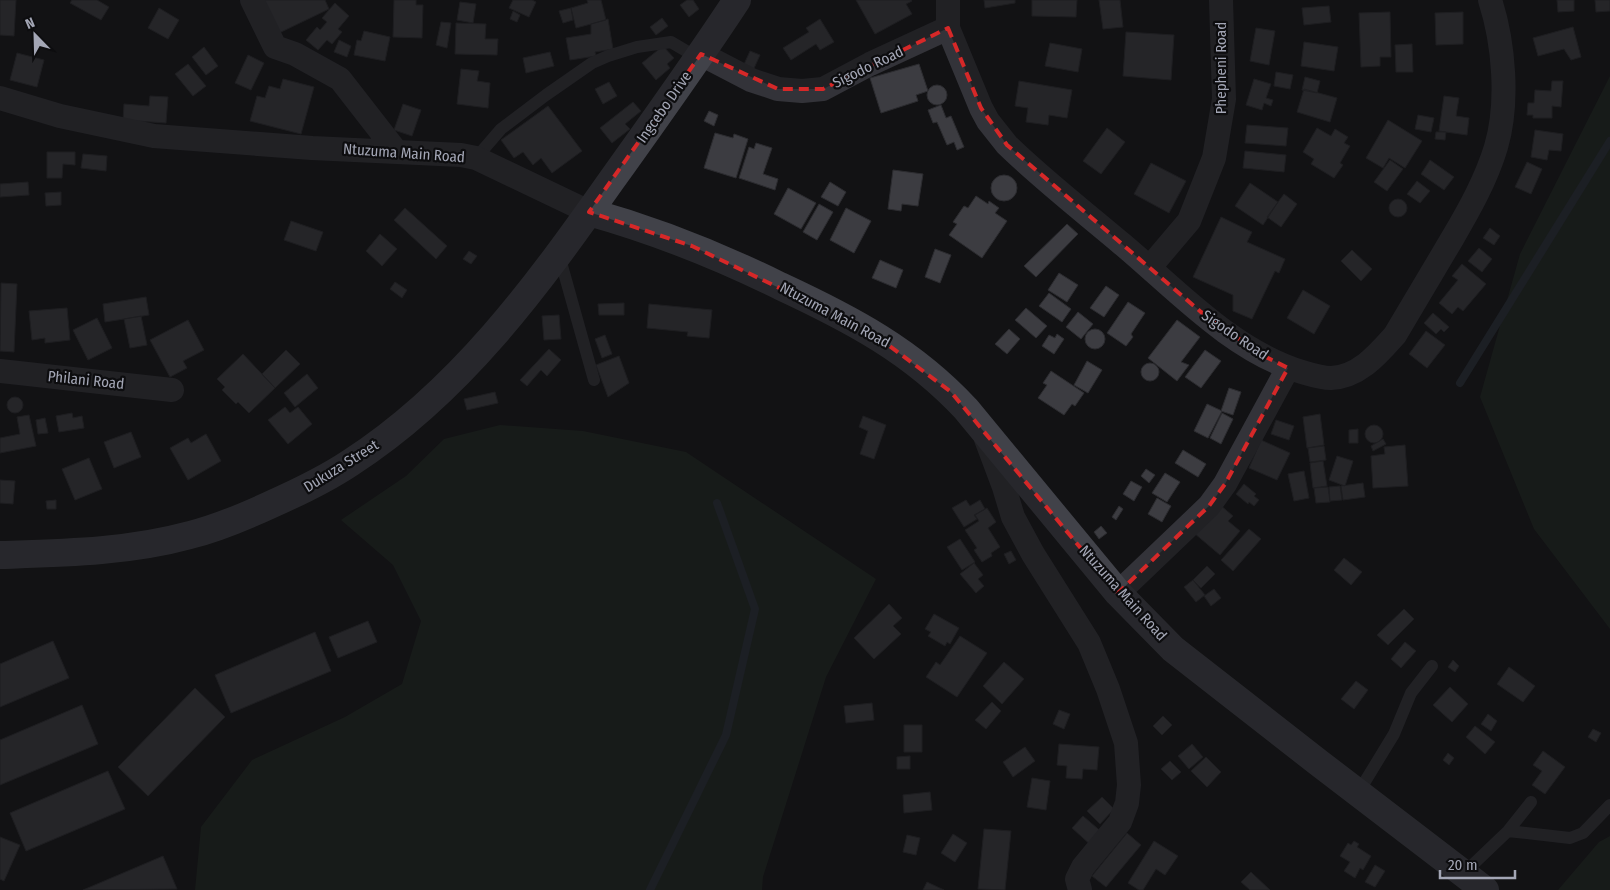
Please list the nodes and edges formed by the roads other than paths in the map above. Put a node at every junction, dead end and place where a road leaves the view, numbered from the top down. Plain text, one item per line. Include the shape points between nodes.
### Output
1 (252, 0) edge
2 (737, 0) edge
3 (948, 0) edge
4 (1221, 0) edge
5 (1490, 0) edge
6 (948, 28) junction
7 (700, 56) junction
8 (0, 98) edge
9 (396, 151) junction
10 (476, 158) junction
11 (589, 212) junction
12 (559, 254) junction
13 (1150, 267) junction
14 (1288, 368) junction
15 (0, 371) edge
16 (594, 380) dead end
17 (172, 390) dead end
18 (982, 428) junction
19 (0, 555) edge
20 (1118, 593) junction
21 (1432, 666) dead end
22 (1358, 793) junction
23 (1531, 802) dead end
24 (1610, 805) edge
25 (1508, 831) junction
26 (1479, 885) edge
27 (1080, 890) edge

1 - 9 street via 275,47 296,54 340,79
2 - 7 street, Ingcebo Drive
3 - 6 street, Sigodo Road
4 - 13 street, Phepheni Road via 1224,99 1214,158 1189,221
5 - 14 street, Sigodo Road via 1497,23 1502,62 1501,123 1496,147 1479,192 1395,335 1377,354 1360,369 1334,378 1320,378
6 - 7 street, Sigodo Road via 816,90 778,89
6 - 13 street, Sigodo Road via 981,108 998,134 1021,159
7 - 10 lane via 671,42 637,46 592,63 501,129
7 - 11 street, Ingcebo Drive
8 - 9 street, Ntuzuma Main Road via 60,116 154,136
9 - 10 street, Ntuzuma Main Road
10 - 11 street, Ntuzuma Main Road
11 - 12 street, Dukuza Street
11 - 18 street, Ntuzuma Main Road via 640,226 692,246 804,297 871,332 918,364 951,392
12 - 16 lane
12 - 19 street, Dukuza Street via 511,316 450,382 410,419 358,458 305,490 190,535 126,548
13 - 14 street, Sigodo Road via 1232,336
14 - 20 street via 1225,484 1208,506
15 - 17 street, Philani Road
18 - 20 street, Ntuzuma Main Road
18 - 27 street via 1013,517 1089,644 1126,743 1128,803 1120,822 1083,867 1077,879
20 - 22 street, Ntuzuma Main Road via 1174,649 1211,680
21 - 22 lane via 1411,693 1394,734
22 - 26 street, Ntuzuma Main Road
23 - 25 lane
24 - 25 lane via 1583,833 1570,838
25 - 26 lane

